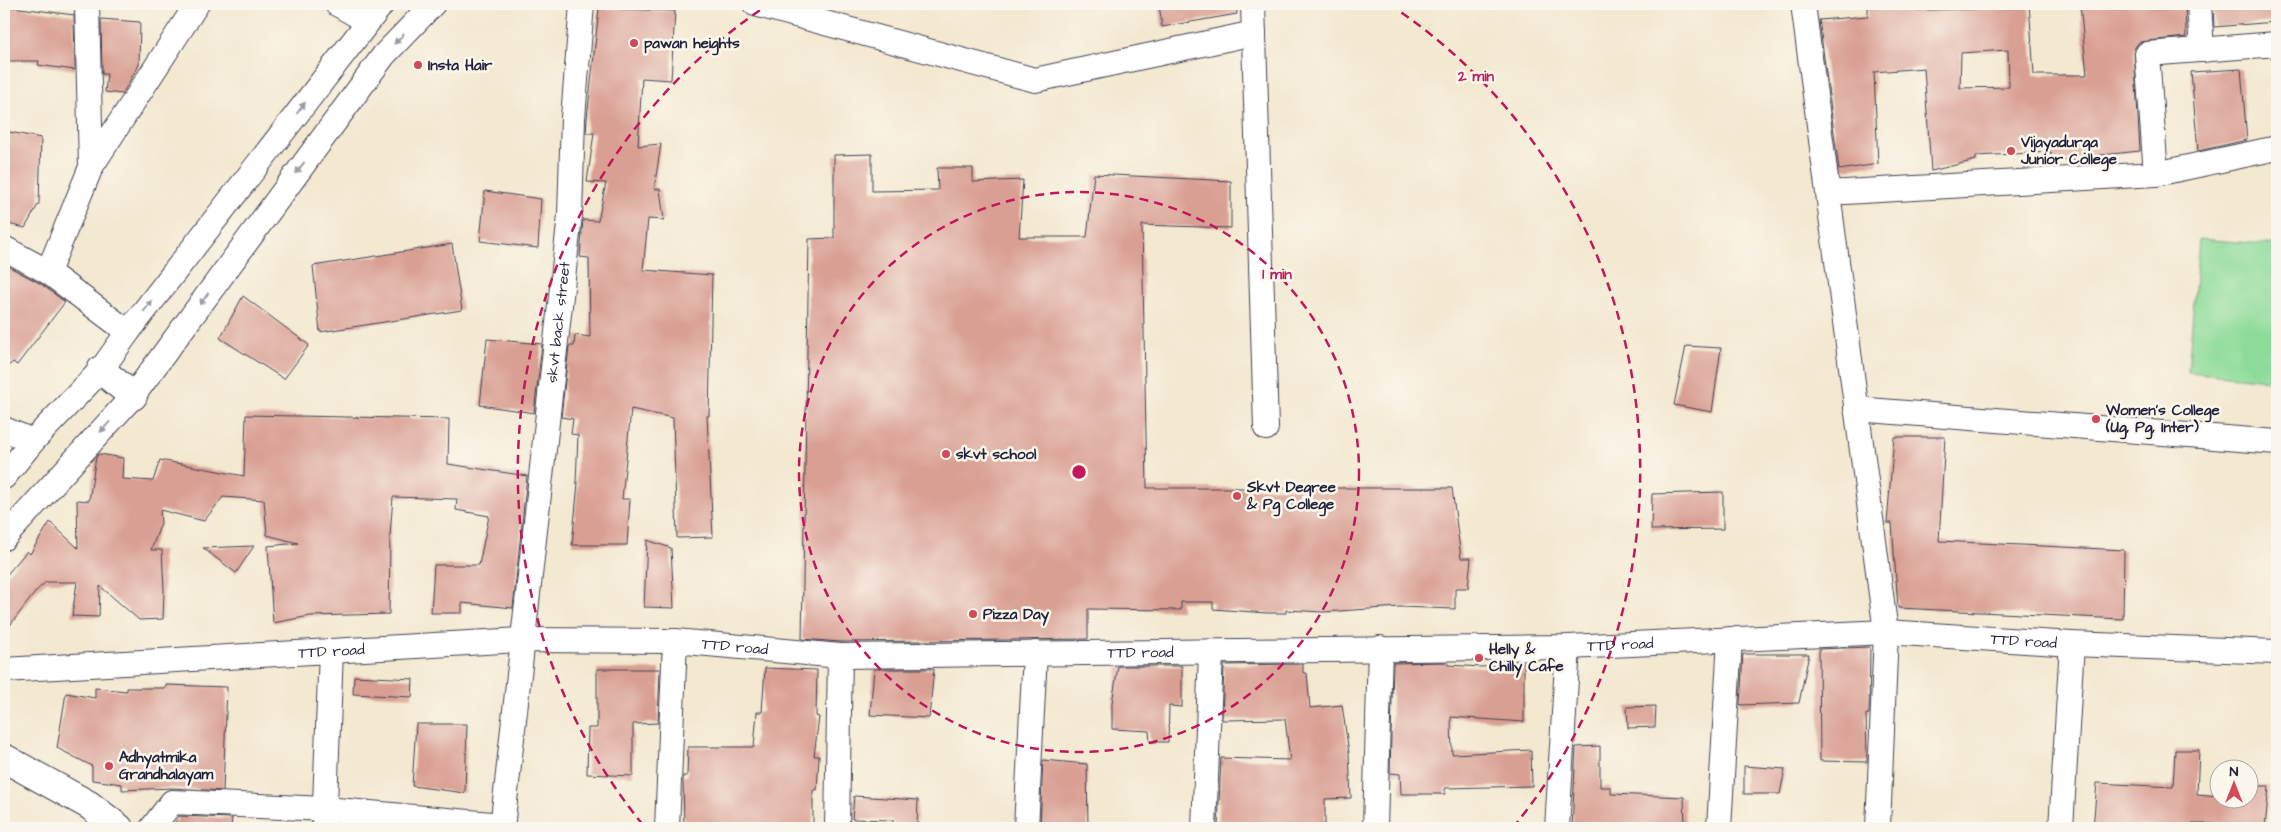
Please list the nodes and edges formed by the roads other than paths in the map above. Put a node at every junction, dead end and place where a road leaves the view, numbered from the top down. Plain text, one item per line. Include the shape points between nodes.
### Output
1 (88, 4) edge
2 (197, 4) edge
3 (337, 4) edge
4 (433, 4) edge
5 (582, 4) edge
6 (755, 4) edge
7 (1253, 4) edge
8 (1803, 4) edge
9 (2199, 4) edge
10 (375, 12) edge
11 (1254, 33) junction
12 (2277, 44) edge
13 (2202, 50) junction
14 (2277, 148) edge
15 (91, 167) junction
16 (2156, 174) junction
17 (1828, 192) junction
18 (4, 248) edge
19 (48, 272) junction
20 (128, 332) junction
21 (101, 370) junction
22 (133, 396) junction
23 (1856, 409) junction
24 (1266, 428) dead end
25 (4, 429) edge
26 (34, 441) junction
27 (2277, 442) edge
28 (4, 476) edge
29 (4, 538) edge
30 (1886, 632) junction
31 (1730, 639) junction
32 (521, 640) junction
33 (675, 641) junction
34 (2072, 644) junction
35 (1568, 647) junction
36 (1380, 648) junction
37 (331, 651) junction
38 (2277, 652) edge
39 (1035, 653) junction
40 (1211, 653) junction
41 (840, 656) junction
42 (4, 670) edge
43 (4, 758) edge
44 (325, 819) edge
45 (502, 827) edge
46 (119, 828) edge
47 (152, 828) edge
48 (667, 828) edge
49 (837, 828) edge
50 (1026, 828) edge
51 (1204, 828) edge
52 (1374, 828) edge
53 (1557, 828) edge
54 (1719, 828) edge
55 (1878, 828) edge
56 (2061, 828) edge

1 - 15 street
2 - 15 street
3 - 10 street
4 -> 22 street via 384,54
5 - 32 street, skvt back street via 573,118 570,215
6 - 11 street via 1035,80
7 - 11 street
8 - 17 street
9 - 13 street
20 -> 10 street
11 - 24 street
12 - 13 street
13 - 16 street via 2147,54
14 - 16 street
15 - 19 street
16 - 17 street
17 - 23 street
18 - 19 street
19 - 20 street
20 - 21 street
21 - 22 main road
21 - 26 street
22 -> 29 street
23 - 27 street
23 - 30 street
25 - 26 street
26 - 28 street
30 - 31 street, TTD road
30 - 34 street, TTD road
30 - 55 street
31 - 35 street, TTD road
31 - 54 street
32 - 33 street, TTD road
32 - 37 street, TTD road
32 - 45 street, skvt back street
33 - 41 street, TTD road
33 - 48 street
34 - 38 street, TTD road
34 - 56 street
35 - 36 street, TTD road
35 - 53 street
36 - 40 street, TTD road
36 - 52 street
37 - 42 street, TTD road
37 - 44 street
39 - 40 street, TTD road
39 - 41 street, TTD road
39 - 50 street
40 - 51 street
41 - 49 street
43 - 46 main road via 89,805
44 - 45 street
44 - 47 street via 172,802

